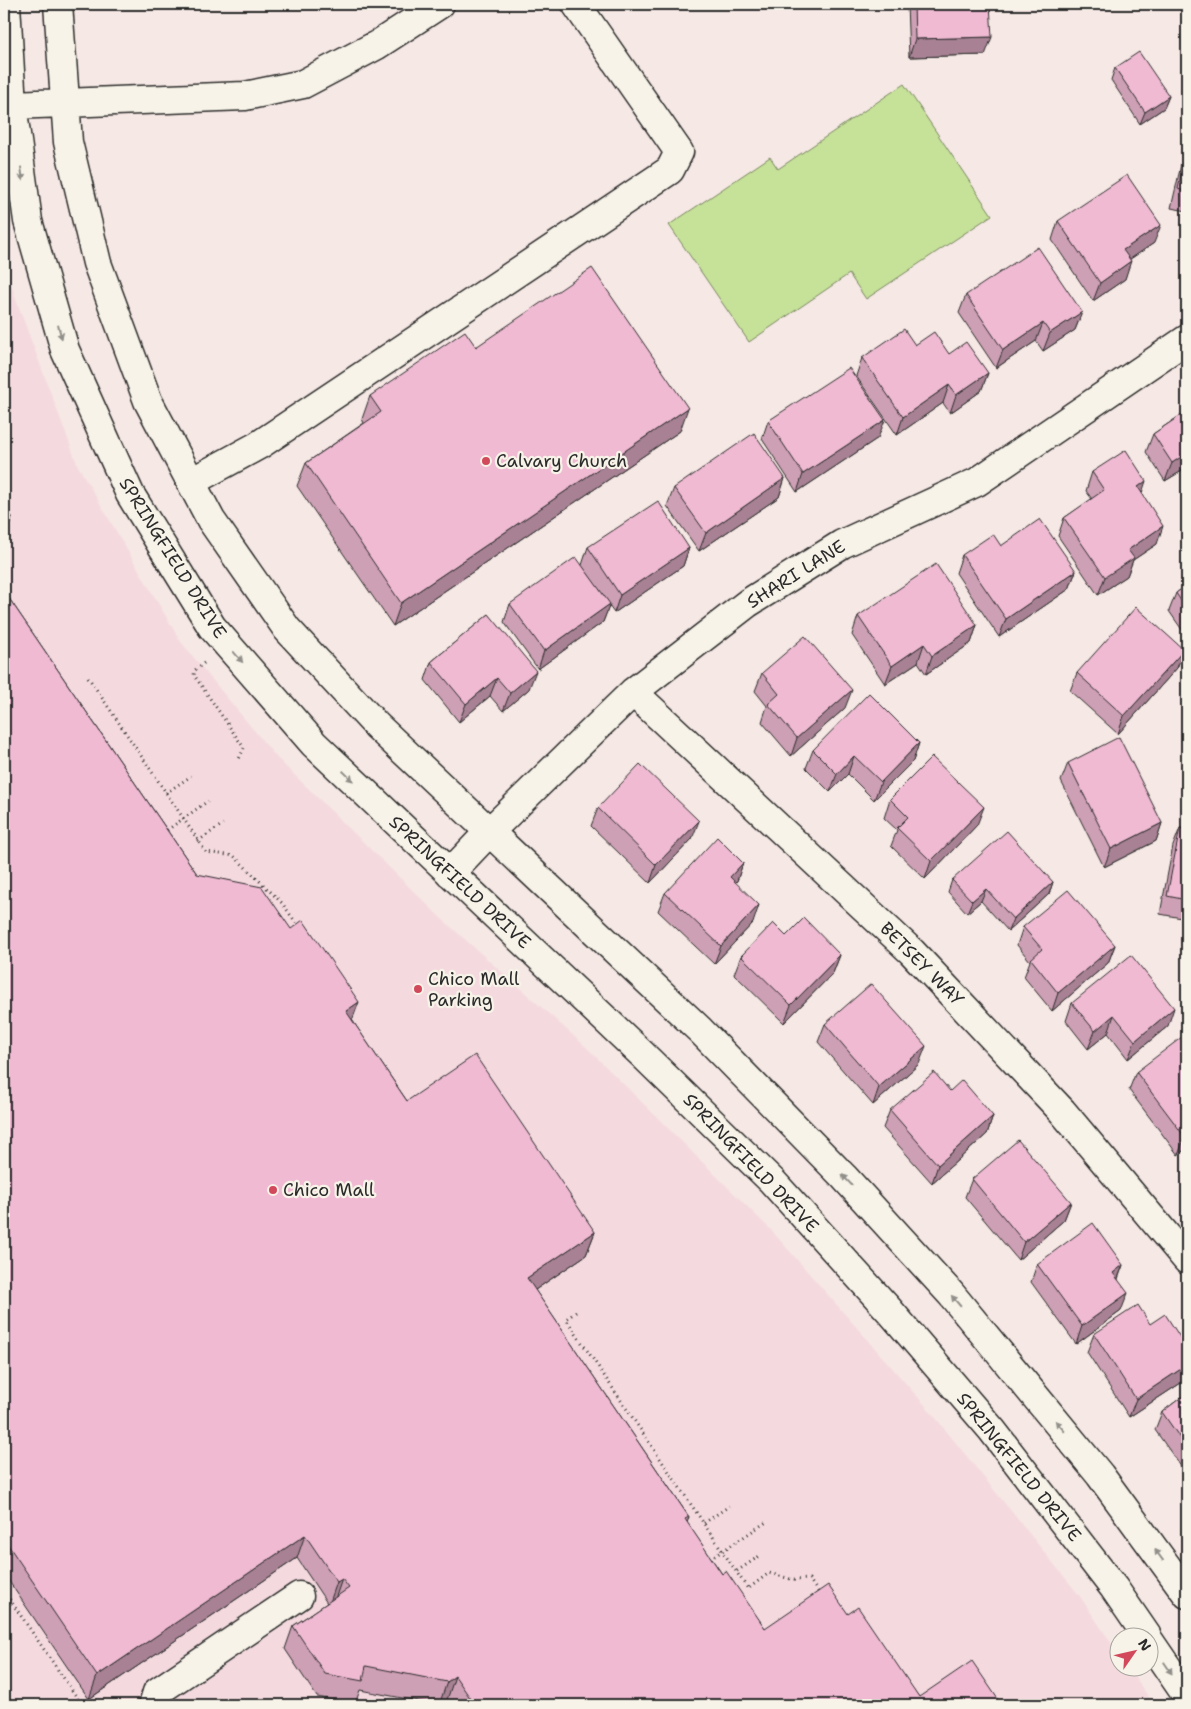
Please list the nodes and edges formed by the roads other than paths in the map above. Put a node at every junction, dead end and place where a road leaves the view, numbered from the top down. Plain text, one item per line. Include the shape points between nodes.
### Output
1 (6, 4) edge
2 (58, 4) edge
3 (440, 4) edge
4 (576, 4) edge
5 (66, 104) junction
6 (12, 106) junction
7 (1187, 339) edge
8 (191, 482) junction
9 (633, 692) junction
10 (489, 832) junction
11 (450, 873) junction
12 (1187, 1260) edge
13 (1187, 1594) edge
14 (299, 1596) dead end
15 (1140, 1626) edge
16 (1158, 1653) edge
17 (1187, 1696) edge
18 (154, 1705) edge

1 - 6 street, SPRINGFIELD DRIVE
2 - 5 street
3 - 5 street via 377,45 303,84 245,96
4 - 8 street via 680,152 670,170 258,445
5 - 6 street
5 - 8 street via 68,142 97,263 148,401
6 -> 11 street, SPRINGFIELD DRIVE via 28,221 65,350 130,494 212,628 314,744
7 - 9 street, SHARI LANE via 977,482 842,544 748,603
8 - 10 street via 211,520 288,629 377,726
9 - 10 street, SHARI LANE
9 - 12 street, BETSEY WAY via 912,952 1062,1111
10 - 11 street, SHARI LANE
13 -> 10 street via 1100,1475 951,1294 857,1191 700,1030
11 - 15 street, SPRINGFIELD DRIVE via 779,1188 992,1430
14 - 18 street via 157,1692
16 -> 17 street, SPRINGFIELD DRIVE

